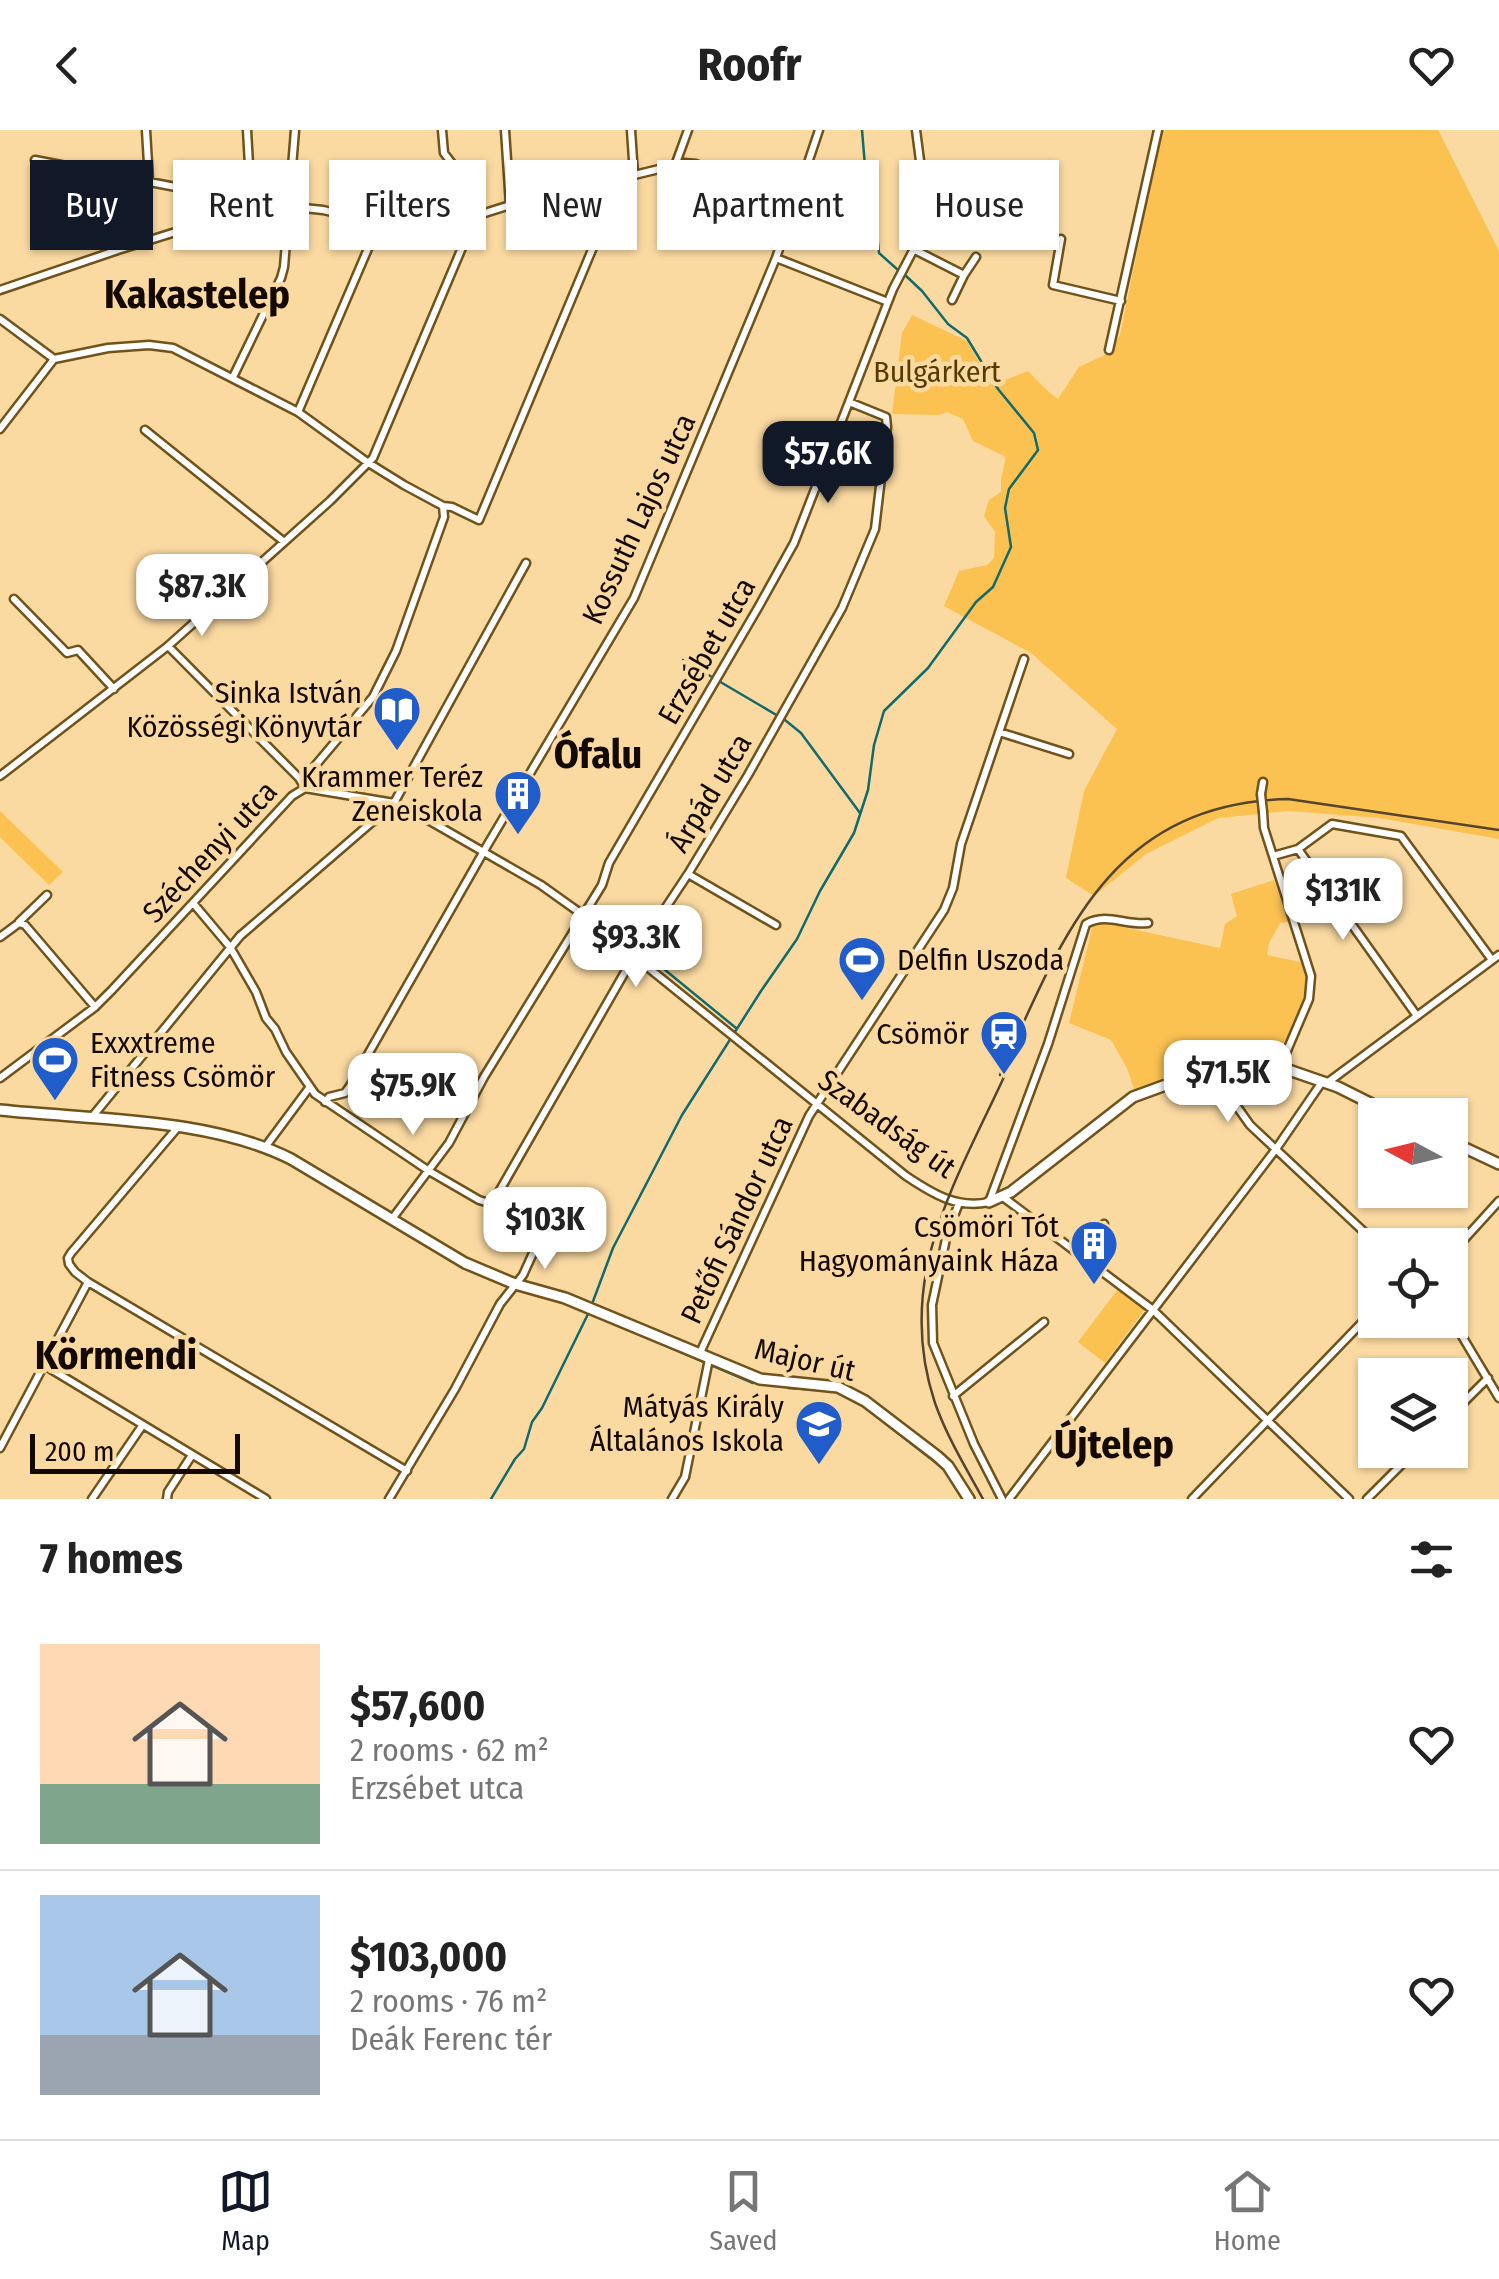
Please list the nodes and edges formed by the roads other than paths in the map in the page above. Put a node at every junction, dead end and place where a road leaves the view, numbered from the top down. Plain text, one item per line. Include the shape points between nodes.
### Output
1 (146, 130) edge
2 (247, 130) edge
3 (295, 130) edge
4 (442, 130) edge
5 (505, 130) edge
6 (632, 130) edge
7 (688, 130) edge
8 (819, 130) edge
9 (916, 130) edge
10 (1158, 130) edge
11 (147, 160) edge
12 (249, 160) edge
13 (293, 160) edge
14 (449, 160) edge
15 (507, 160) edge
16 (633, 160) edge
17 (677, 160) edge
18 (809, 160) edge
19 (920, 160) edge
20 (173, 233) edge
21 (1061, 240) dead end
22 (285, 250) edge
23 (367, 250) edge
24 (462, 250) edge
25 (592, 250) edge
26 (779, 250) edge
27 (915, 250) joint
28 (976, 257) dead end
29 (776, 258) junction
30 (964, 275) junction
31 (0, 290) edge
32 (952, 300) dead end
33 (888, 302) junction
34 (1121, 302) junction
35 (0, 319) edge
36 (1109, 350) dead end
37 (54, 358) junction
38 (233, 377) junction
39 (849, 402) junction
40 (298, 412) junction
41 (0, 428) edge
42 (145, 430) dead end
43 (368, 462) junction
44 (442, 506) junction
45 (283, 541) junction
46 (526, 563) dead end
47 (14, 599) dead end
48 (168, 646) junction
49 (1024, 659) dead end
50 (114, 689) junction
51 (999, 732) junction
52 (1069, 754) dead end
53 (0, 776) edge
54 (1263, 782) dead end
55 (305, 788) junction
56 (394, 803) junction
57 (1298, 849) junction
58 (484, 851) junction
59 (1273, 856) junction
60 (688, 874) junction
61 (46, 895) dead end
62 (193, 903) junction
63 (583, 916) junction
64 (18, 923) junction
65 (1148, 923) dead end
66 (776, 925) dead end
67 (0, 938) edge
68 (230, 947) junction
69 (634, 957) junction
70 (1496, 958) edge
71 (94, 1007) junction
72 (1418, 1016) junction
73 (1280, 1067) junction
74 (1225, 1071) junction
75 (0, 1078) edge
76 (1324, 1082) junction
77 (309, 1088) junction
78 (1362, 1098) edge
79 (325, 1102) junction
80 (816, 1105) junction
81 (0, 1110) edge
82 (91, 1118) junction
83 (178, 1127) junction
84 (266, 1146) junction
85 (1276, 1149) junction
86 (1468, 1150) edge
87 (1499, 1164) edge
88 (429, 1171) junction
89 (1002, 1196) junction
90 (1499, 1201) edge
91 (989, 1202) junction
92 (959, 1203) junction
93 (492, 1204) junction
94 (392, 1219) junction
95 (1104, 1224) dead end
96 (1360, 1228) edge
97 (1468, 1235) edge
98 (1073, 1250) junction
99 (88, 1282) junction
100 (515, 1284) junction
101 (1153, 1310) junction
102 (1044, 1322) dead end
103 (1358, 1327) edge
104 (1463, 1338) edge
105 (706, 1361) junction
106 (44, 1365) junction
107 (1488, 1378) junction
108 (953, 1396) junction
109 (1468, 1398) edge
110 (1499, 1398) edge
111 (1268, 1420) junction
112 (142, 1426) junction
113 (0, 1448) edge
114 (192, 1456) junction
115 (1398, 1468) edge
116 (407, 1471) junction
117 (254, 1496) edge
118 (92, 1499) edge
119 (167, 1499) edge
120 (266, 1499) edge
121 (390, 1499) edge
122 (672, 1499) edge
123 (970, 1499) edge
124 (1006, 1499) edge
125 (1192, 1499) edge
126 (1349, 1499) edge
127 (1367, 1499) edge

1 - 11 street
2 - 12 street
3 - 13 street
4 - 14 street
5 - 15 street
6 - 16 street
7 - 17 street
8 - 18 street, Kossuth Lajos utca
9 - 19 street
10 - 34 street
20 - 31 street
21 - 34 street via 1052,286
22 - 38 street via 281,278
23 - 40 street
24 - 43 street
25 - 44 street via 478,520
26 - 29 street, Kossuth Lajos utca
27 - 30 street
27 - 33 street, Erzsébet utca
28 - 30 street
29 - 33 street
29 - 58 street, Kossuth Lajos utca via 634,598
30 - 32 street
33 - 39 street, Erzsébet utca
34 - 36 street
35 - 37 street
37 - 38 street via 149,345 172,348
37 - 41 street
38 - 40 street
39 - 60 street, Árpád utca via 886,417 888,427 868,550 842,608
39 - 63 street, Erzsébet utca via 794,543
40 - 43 street
42 - 45 street
43 - 44 street
43 - 45 street
44 - 55 street, Széchenyi utca via 444,517 384,676 314,766
45 - 48 street
46 - 56 street
47 - 50 street
48 - 50 street
48 - 55 street
49 - 51 street, Petőfi Sándor utca
50 - 53 street
51 - 52 street
51 - 80 street, Petőfi Sándor utca via 944,910
54 - 59 street, bridge via 1264,828
55 - 56 street, Szabadság út
55 - 62 street, Széchenyi utca
56 - 58 street, Szabadság út
56 - 68 street
57 - 59 street
57 - 70 street via 1332,824 1401,836
57 - 72 street
58 - 63 street, Szabadság út
58 - 79 street, Kossuth Lajos utca via 350,1086
59 - 73 street via 1311,976 1309,999
60 - 66 street
60 - 69 street, Árpád utca
61 - 64 street
62 - 68 street
62 - 71 street, Széchenyi utca
63 - 69 street, Szabadság út
63 - 88 street, Erzsébet utca
64 - 67 street
64 - 71 street
65 - 91 street via 1098,917 1086,924
68 - 77 street
68 - 82 street
69 - 80 street, Szabadság út
69 - 93 street, Árpád utca
70 - 72 street
71 - 75 street, Széchenyi utca
72 - 76 street
73 - 74 street, Szabadság út
73 - 76 street, Szabadság út
74 - 85 street via 1245,1119
74 - 89 street, Szabadság út via 1133,1097
76 - 78 street, Szabadság út
76 - 85 street
77 - 79 street
77 - 84 street
79 - 88 street
80 - 92 street, Szabadság út via 906,1176
80 - 105 street, Petőfi Sándor utca
81 - 82 street, Major út
82 - 83 street, Major út
83 - 84 street, Major út
83 - 99 street via 68,1258
84 - 94 street, Major út
85 - 96 street
85 - 101 street
86 - 87 street
88 - 93 street
88 - 94 street, Erzsébet utca
89 - 91 street, Szabadság út
89 - 98 street
90 - 97 street
91 - 92 street, Szabadság út
92 - 108 street via 937,1277 931,1328
93 - 100 street via 538,1235
94 - 100 street, Major út
95 - 98 street
98 - 101 street
99 - 106 street
99 - 116 street
100 - 105 street, Major út via 591,1308
100 - 116 street
101 - 111 street
101 - 124 street
102 - 108 street
103 - 111 street
104 - 107 street
105 - 122 street, Petőfi Sándor utca via 685,1477
105 - 123 street, Major út via 760,1380 850,1393 937,1456
106 - 112 street
106 - 113 street
107 - 109 street
107 - 110 street
108 - 124 street
111 - 125 street
111 - 126 street
112 - 114 street
112 - 118 street
114 - 117 street
114 - 119 street
115 - 127 street
116 - 121 street
117 - 120 street

